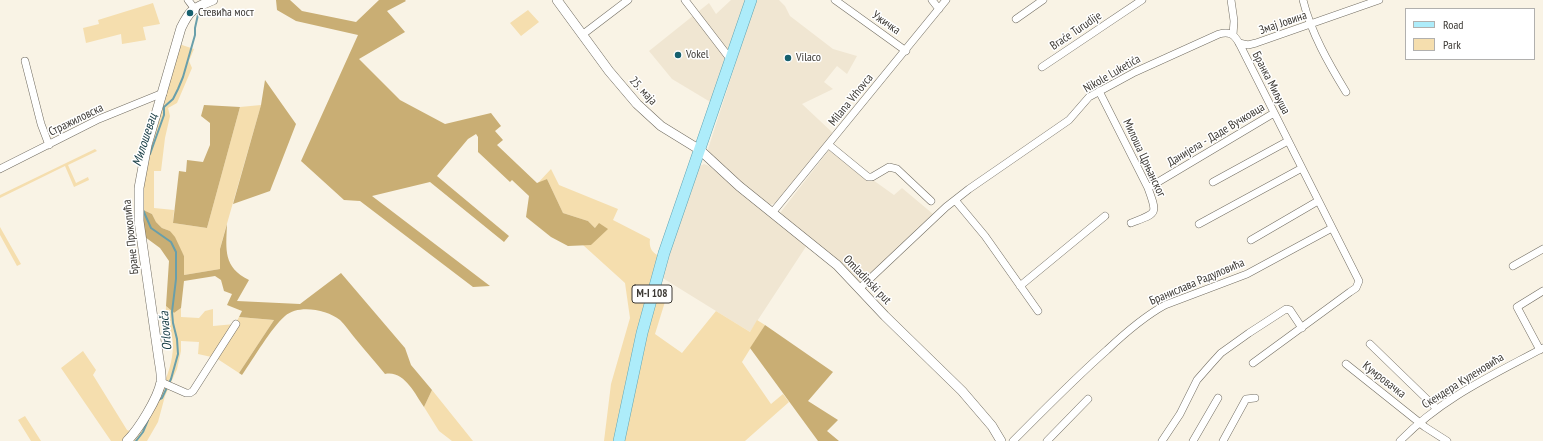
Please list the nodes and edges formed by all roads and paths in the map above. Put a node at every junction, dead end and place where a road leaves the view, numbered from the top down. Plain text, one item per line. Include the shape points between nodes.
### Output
1 (188, 0) edge
2 (212, 0) edge
3 (557, 0) edge
4 (628, 0) edge
5 (685, 0) edge
6 (751, 0) edge
7 (834, 0) edge
8 (932, 0) edge
9 (946, 0) edge
10 (1043, 0) edge
11 (1142, 0) edge
12 (1231, 0) edge
13 (1303, 0) edge
14 (1379, 0) edge
15 (195, 8) junction
16 (939, 9) junction
17 (1016, 19) dead end
18 (1311, 25) junction
19 (582, 34) junction
20 (1233, 35) junction
21 (1239, 43) junction
22 (906, 51) junction
23 (731, 60) junction
24 (25, 61) dead end
25 (1042, 67) dead end
26 (1099, 91) junction
27 (1346, 92) dead end
28 (162, 93) junction
29 (1274, 113) junction
30 (1288, 141) junction
31 (829, 144) junction
32 (49, 145) junction
33 (700, 150) junction
34 (0, 168) edge
35 (1302, 168) junction
36 (1213, 182) dead end
37 (1148, 188) junction
38 (955, 200) junction
39 (931, 201) dead end
40 (1318, 201) junction
41 (772, 212) junction
42 (1106, 216) dead end
43 (1131, 223) dead end
44 (1199, 224) dead end
45 (1332, 228) junction
46 (1251, 240) dead end
47 (1543, 249) edge
48 (1513, 266) dead end
49 (1020, 286) junction
50 (859, 289) junction
51 (1543, 291) edge
52 (1038, 311) dead end
53 (236, 324) dead end
54 (1302, 328) junction
55 (1370, 344) dead end
56 (1542, 349) edge
57 (1253, 363) dead end
58 (1346, 364) dead end
59 (164, 383) junction
60 (1218, 398) dead end
61 (1255, 398) dead end
62 (1088, 399) dead end
63 (1436, 408) junction
64 (1420, 422) junction
65 (128, 441) edge
66 (619, 441) edge
67 (1001, 441) edge
68 (1013, 441) edge
69 (1048, 441) edge
70 (1162, 441) edge
71 (1193, 441) edge
72 (1223, 441) edge
73 (1400, 441) edge
74 (1447, 441) edge

1 - 15 street
2 - 15 street
3 - 19 street, 25. маја
4 - 19 street
5 - 23 street
6 - 23 main road, M-I 108
7 - 22 street, Ужичка
8 - 16 street
9 - 16 street, Milana Vrhovca
10 - 17 street
11 - 25 street, Braće Turudije
12 - 20 street
13 - 18 street
14 - 18 street, Змај Јовина
15 - 28 street, Бране Прокопића via 181,28
16 - 22 street, Milana Vrhovca
18 - 21 street, Змај Јовина via 1248,45
18 - 27 street
19 - 33 street, 25. маја via 637,104 661,126
20 - 21 street, Бранка Миљуша
20 - 26 street, Nikole Luketića via 1225,32 1218,34 1134,72
21 - 29 street, Бранка Миљуша
22 - 31 street, Milana Vrhovca
23 - 33 main road, M-I 108
24 - 32 street
26 - 37 street, Милоша Црњанског
26 - 38 street, Nikole Luketića via 1069,120
28 - 32 street, Стражиловска via 99,119
28 - 59 street, Бране Прокопића via 142,168 138,208
29 - 30 street, Бранка Миљуша
29 - 37 street, Данијела - Даде Вучковца
30 - 35 street, Бранка Миљуша
30 - 36 street
31 - 39 street via 868,177 889,167 897,169
31 - 41 street, Milana Vrhovca
32 - 34 street, Стражиловска
33 - 41 street, Omladinski put
33 - 66 main road, M-I 108 via 652,294
35 - 40 street, Бранка Миљуша
35 - 44 street
37 - 43 street, Милоша Црњанског via 1155,209 1149,216
38 - 49 street via 985,236
38 - 50 street, Nikole Luketića
40 - 45 street, Бранка Миљуша
40 - 46 street
41 - 50 street, Omladinski put via 829,258
42 - 49 street
45 - 54 street, Бранка Миљуша via 1359,281 1356,288
45 - 68 street, Бранислава Радуловића via 1247,274 1152,312 1074,380
47 - 48 street
49 - 52 street
50 - 67 street, Omladinski put via 962,391 992,426
51 - 56 street via 1517,307
53 - 59 street via 193,391 186,393
54 - 57 street
54 - 70 street via 1290,310 1286,309 1221,353 1202,374
55 - 63 street
56 - 63 street, Скендера Куленовића via 1482,380
58 - 64 street, Кумровачка
59 - 65 street, Бране Прокопића
60 - 71 street
61 - 72 street via 1246,399
62 - 69 street
63 - 64 street, Скендера Куленовића
64 - 73 street, Скендера Куленовића
64 - 74 street, Кумровачка

